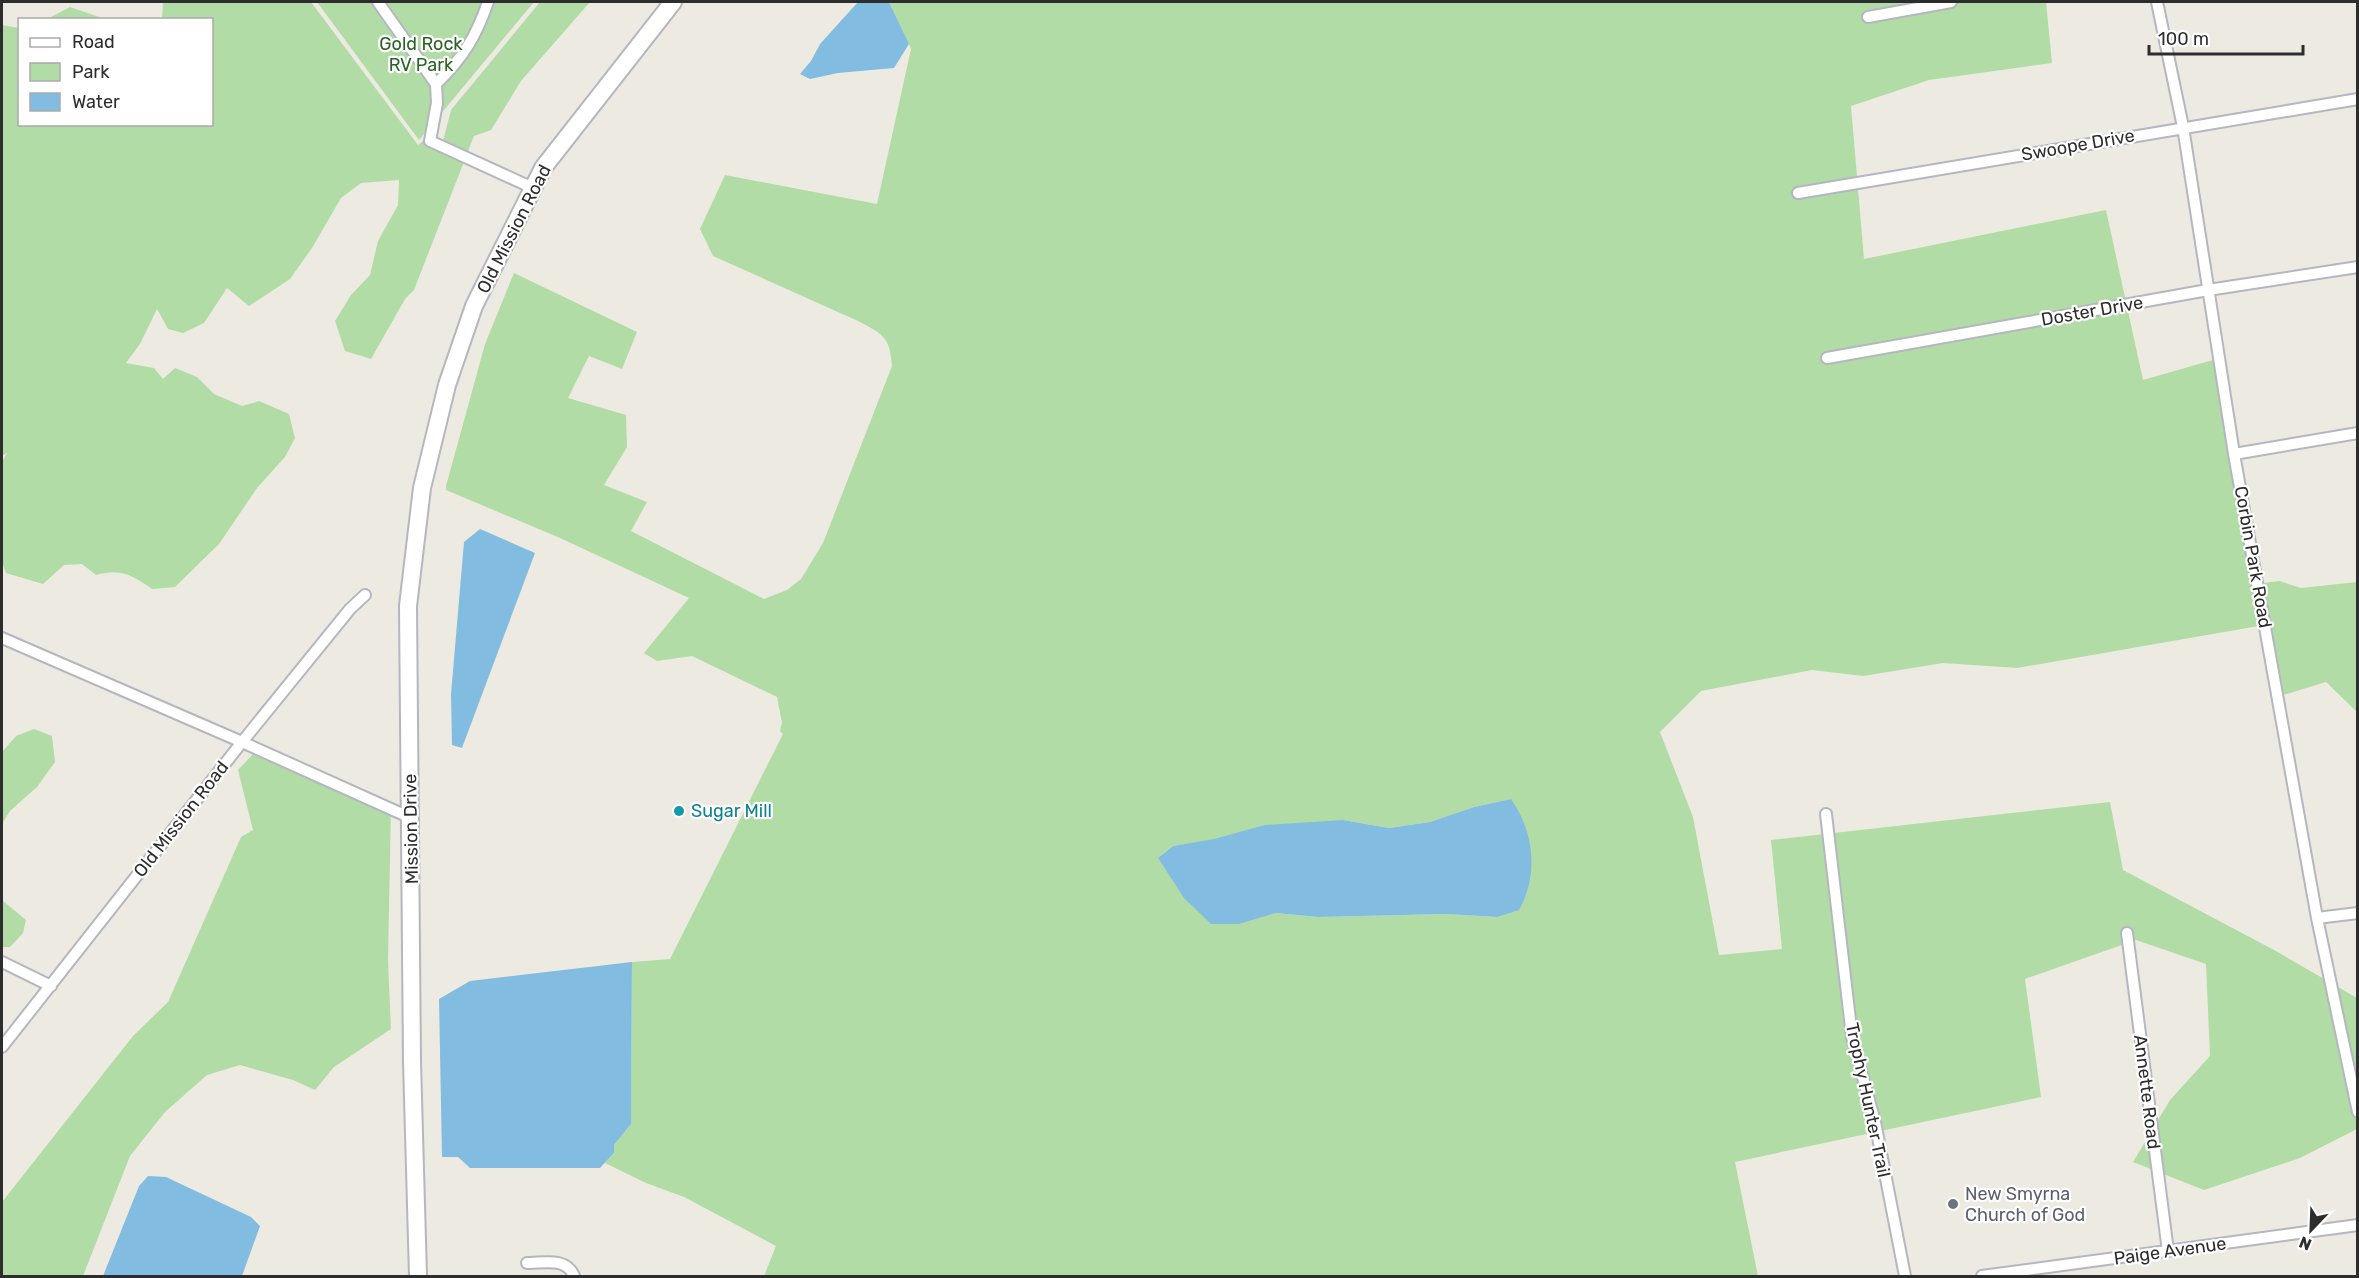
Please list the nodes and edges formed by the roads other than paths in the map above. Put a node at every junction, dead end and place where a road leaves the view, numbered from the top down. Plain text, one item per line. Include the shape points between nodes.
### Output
1 (378, 2) edge
2 (488, 2) edge
3 (673, 2) edge
4 (1951, 2) edge
5 (2157, 2) edge
6 (1868, 17) dead end
7 (436, 84) junction
8 (2358, 99) edge
9 (2183, 127) junction
10 (533, 188) junction
11 (1798, 193) dead end
12 (2358, 267) edge
13 (2208, 290) junction
14 (1827, 358) dead end
15 (447, 385) joint
16 (2358, 433) edge
17 (2234, 454) junction
18 (365, 595) dead end
19 (2, 638) edge
20 (243, 742) junction
21 (1826, 814) dead end
22 (411, 818) junction
23 (2358, 913) edge
24 (2318, 918) junction
25 (2127, 933) dead end
26 (2, 963) edge
27 (51, 986) junction
28 (2, 1047) edge
29 (2358, 1112) edge
30 (2358, 1225) edge
31 (2168, 1251) junction
32 (526, 1263) dead end
33 (418, 1276) edge
34 (574, 1276) edge
35 (1905, 1276) edge
36 (1982, 1276) edge

1 - 7 street
2 - 7 street via 478,31 458,63
3 - 10 street, Old Mission Road via 543,168
4 - 6 street
5 - 9 street, Corbin Park Road
7 - 10 street via 430,141
8 - 9 street, Swoope Drive
9 - 11 street, Swoope Drive
9 - 13 street, Corbin Park Road
10 - 15 street, Old Mission Road via 474,306
12 - 13 street, Doster Drive
13 - 14 street, Doster Drive
13 - 17 street, Corbin Park Road
15 - 22 street, Mission Drive via 422,488 408,606
16 - 17 street
17 - 24 street, Corbin Park Road
18 - 20 street, Old Mission Road
19 - 20 street
20 - 22 street
20 - 27 street, Old Mission Road
21 - 35 street, Trophy Hunter Trail via 1852,1037 1875,1122
22 - 33 street, Mission Drive
23 - 24 street
24 - 29 street, Corbin Park Road
25 - 31 street, Annette Road
26 - 27 street
27 - 28 street, Old Mission Road
30 - 31 street, Paige Avenue
31 - 36 street, Paige Avenue
32 - 34 street via 563,1263

